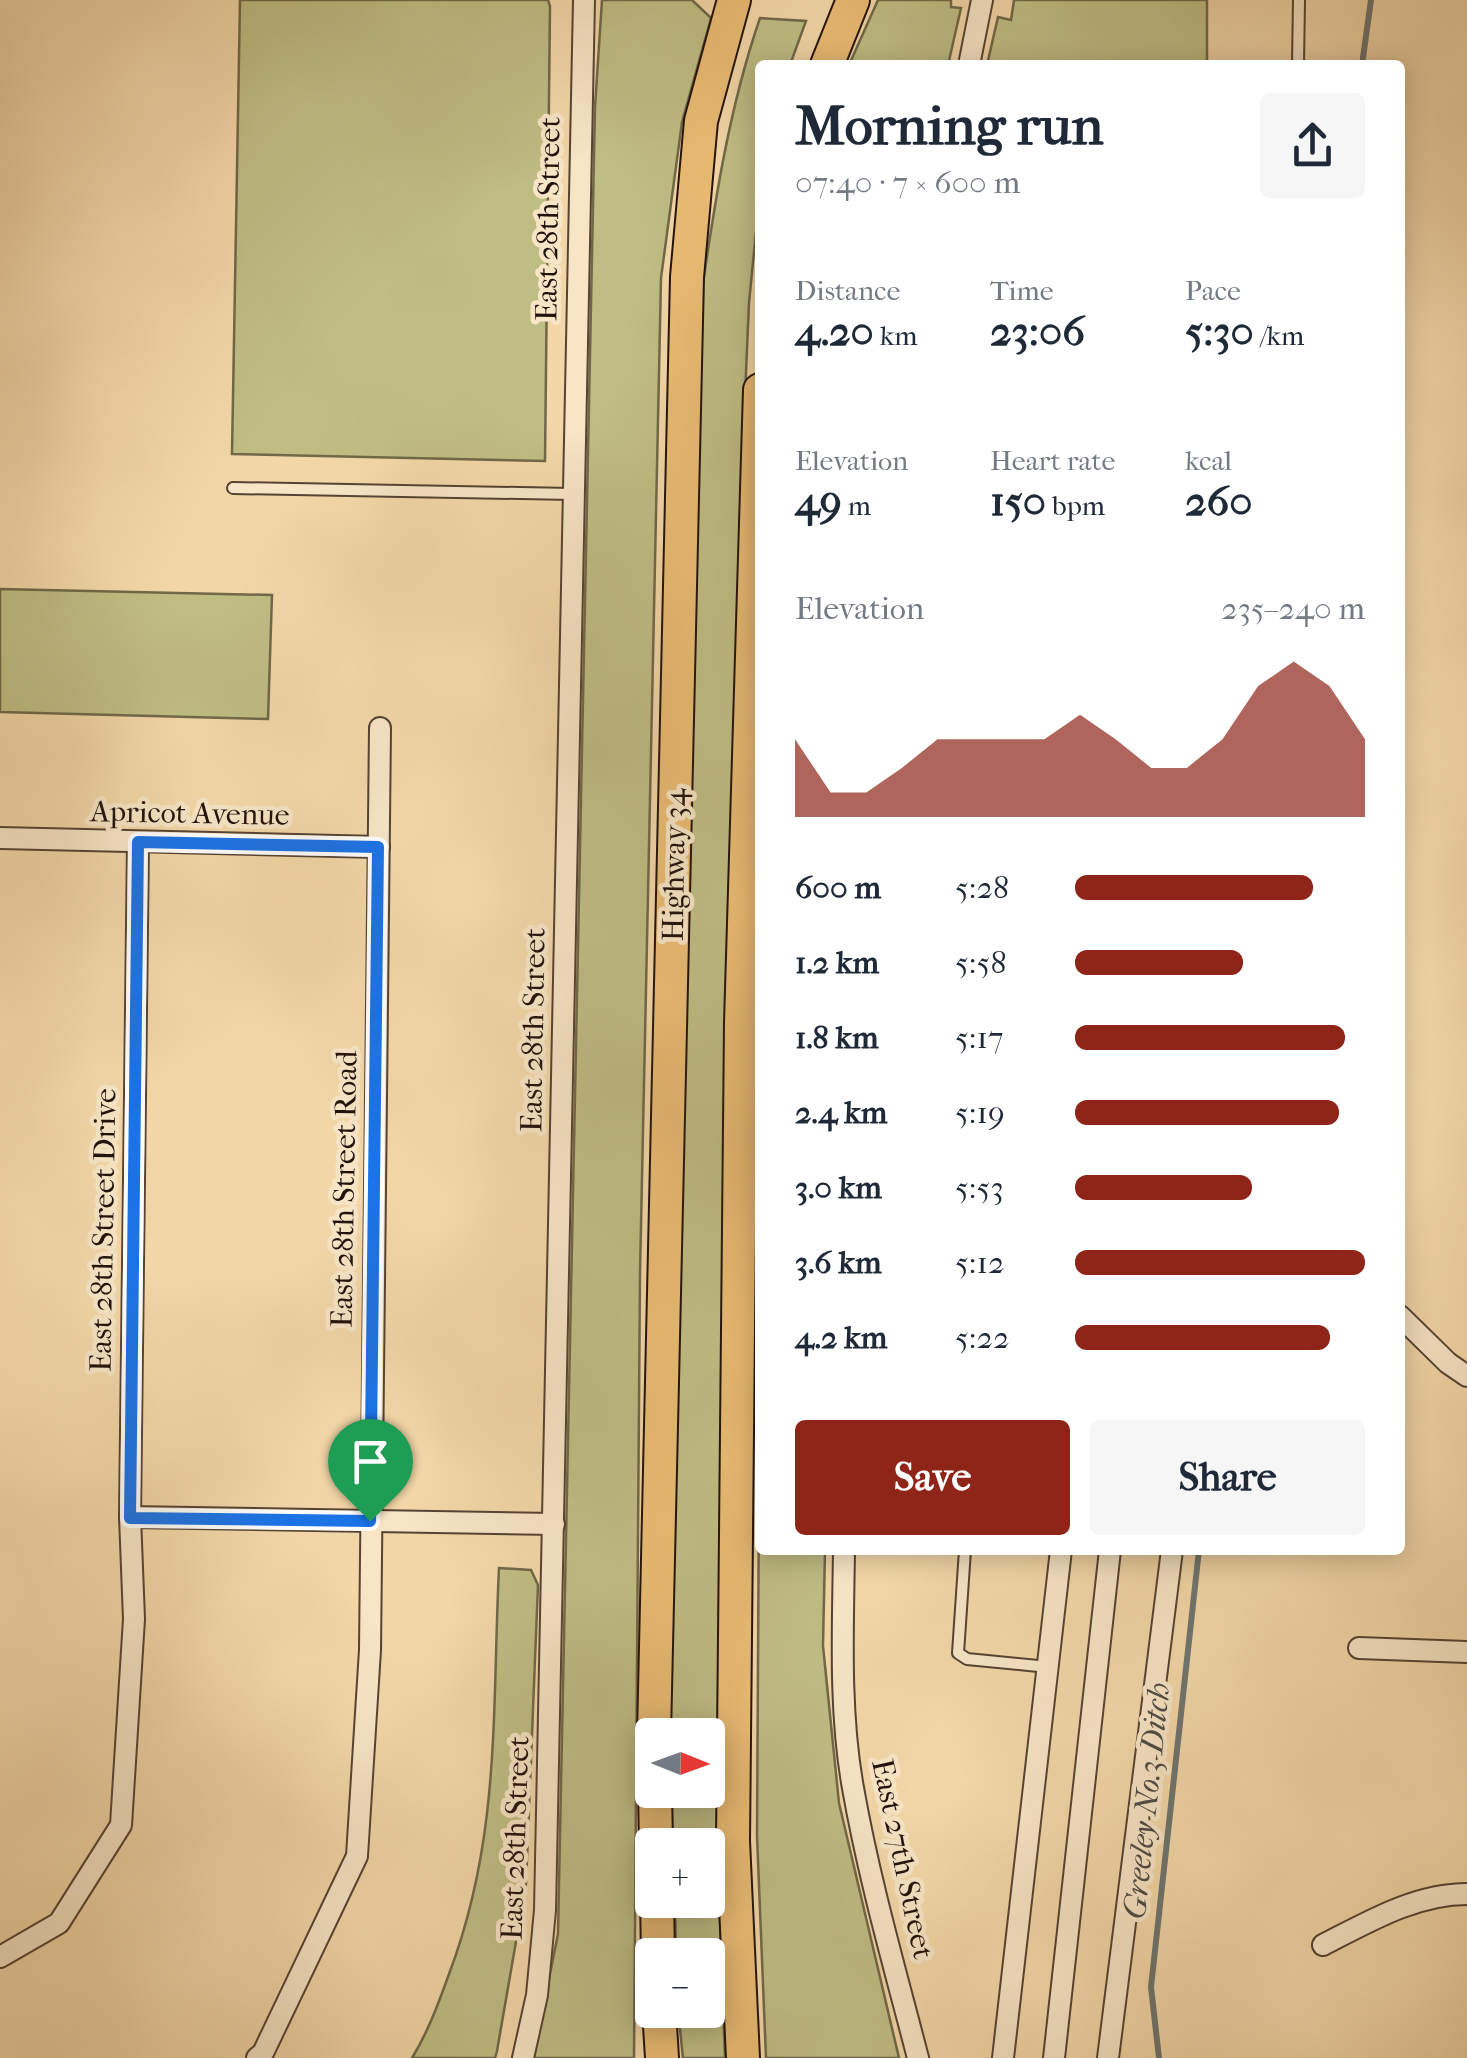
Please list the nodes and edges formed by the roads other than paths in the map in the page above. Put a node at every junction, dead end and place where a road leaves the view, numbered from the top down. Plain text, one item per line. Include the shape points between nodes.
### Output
1 (584, 0) edge
2 (982, 0) edge
3 (1299, 0) edge
4 (743, 7) edge
5 (839, 9) edge
6 (812, 60) edge
7 (828, 60) edge
8 (970, 60) edge
9 (1298, 60) edge
10 (233, 488) dead end
11 (572, 494) junction
12 (755, 558) edge
13 (380, 728) dead end
14 (0, 838) edge
15 (138, 842) junction
16 (378, 847) junction
17 (1405, 1321) edge
18 (1467, 1376) edge
19 (130, 1518) junction
20 (370, 1521) junction
21 (554, 1524) junction
22 (844, 1555) edge
23 (965, 1555) edge
24 (1060, 1555) edge
25 (1109, 1555) edge
26 (1171, 1555) edge
27 (1358, 1648) dead end
28 (1467, 1652) edge
29 (1048, 1667) junction
30 (654, 1718) edge
31 (1467, 1894) edge
32 (1323, 1945) dead end
33 (0, 1956) edge
34 (660, 2028) edge
35 (257, 2058) edge
36 (523, 2058) edge
37 (662, 2058) edge
38 (743, 2058) edge
39 (918, 2058) edge
40 (1003, 2058) edge
41 (1054, 2058) edge
42 (1108, 2058) edge

1 - 11 street, East 28th Street
2 - 8 street
3 - 9 lane
4 - 30 highway, Highway 34 via 697,175 687,277
5 - 6 highway
5 - 7 highway
10 - 11 lane
11 - 21 street, East 28th Street
12 - 38 highway via 740,1063 733,1842
13 - 16 street, East 28th Street Road
14 - 15 street, Apricot Avenue
15 - 16 street, Apricot Avenue
15 - 19 street, East 28th Street Drive
16 - 20 street, East 28th Street Road
17 - 18 street
19 - 20 street
19 - 33 street, East 28th Street Drive via 134,1618 121,1824 59,1923
20 - 21 street
20 - 35 street, East 28th Street Road via 370,1650 357,1856
21 - 36 street, East 28th Street via 546,1910
22 - 39 street, East 27th Street via 852,1786
23 - 29 lane via 958,1653
24 - 29 street
25 - 41 street
26 - 42 street
27 - 28 street
29 - 40 street
31 - 32 street via 1393,1910
34 - 37 highway

